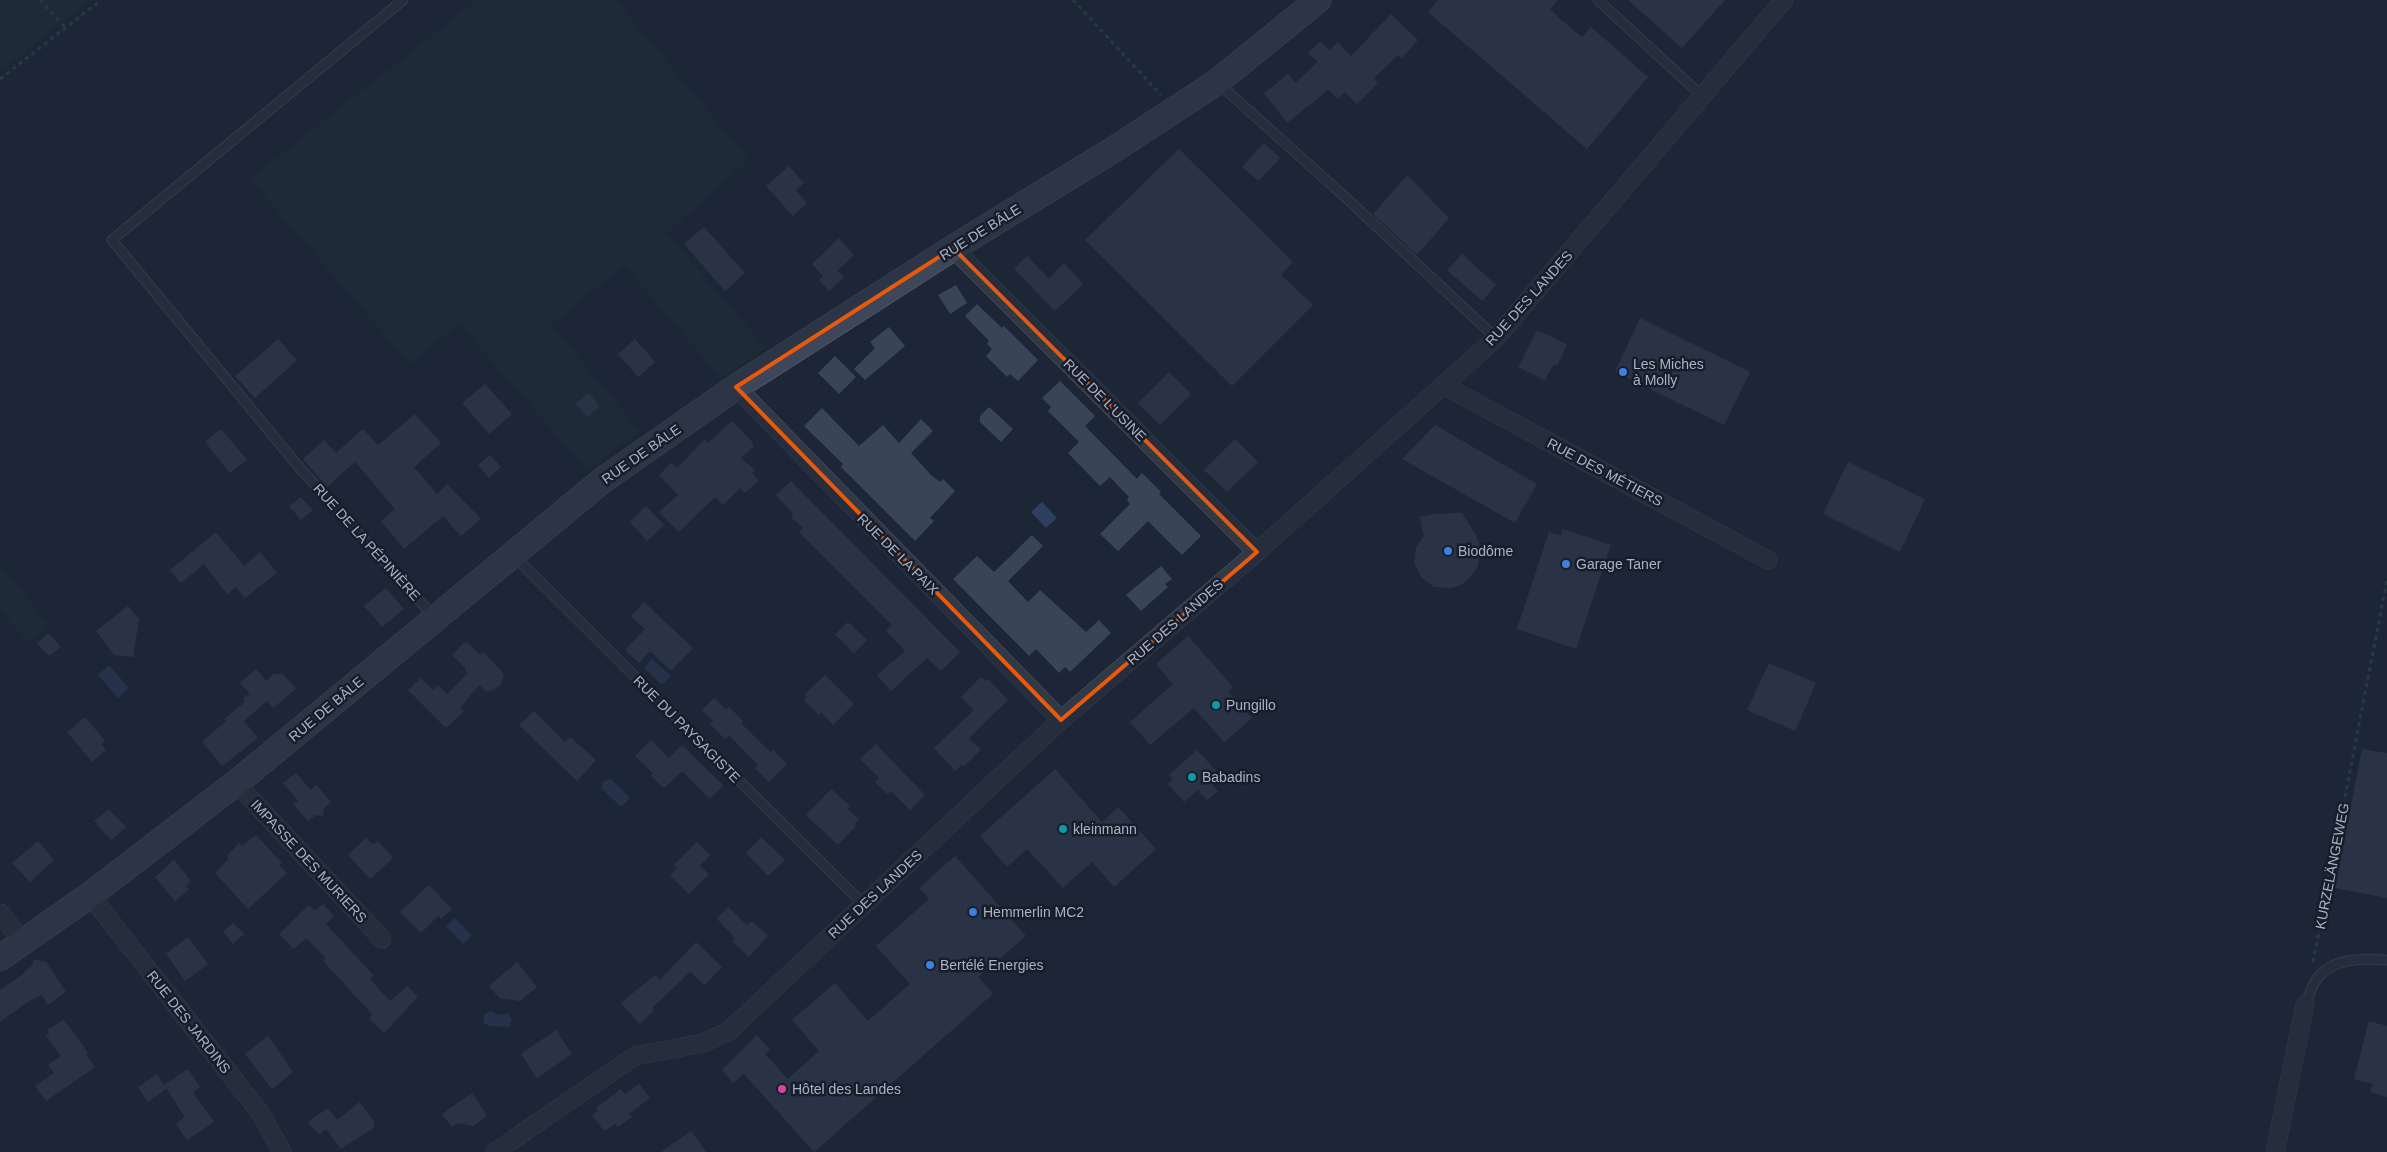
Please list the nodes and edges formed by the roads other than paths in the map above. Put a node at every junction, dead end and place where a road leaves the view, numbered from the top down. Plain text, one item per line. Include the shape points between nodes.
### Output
1 (403, 0) edge
2 (1318, 0) edge
3 (1598, 0) edge
4 (1784, 0) edge
5 (1217, 82) junction
6 (1702, 96) junction
7 (954, 248) junction
8 (1496, 338) junction
9 (1443, 385) junction
10 (736, 387) junction
11 (1257, 552) junction
12 (512, 554) junction
13 (1768, 560) dead end
14 (436, 618) junction
15 (1061, 720) junction
16 (236, 784) junction
17 (90, 894) junction
18 (863, 904) junction
19 (0, 913) edge
20 (382, 939) dead end
21 (23, 942) junction
22 (0, 958) edge
23 (2385, 960) dead end
24 (2305, 1005) joint
25 (282, 1152) edge
26 (495, 1152) edge
27 (2275, 1152) edge

1 - 14 lane, RUE DE LA PÉPINIÈRE via 112,240 298,466
2 - 5 street, RUE DE BÂLE
3 - 6 lane
4 - 6 street, RUE DES LANDES
5 - 7 street, RUE DE BÂLE
5 - 8 lane via 1343,194
6 - 8 street, RUE DES LANDES
7 - 10 street, RUE DE BÂLE
7 - 11 street, RUE DE L'USINE
8 - 9 street, RUE DES LANDES
9 - 11 street, RUE DES LANDES
9 - 13 street, RUE DES MÉTIERS
10 - 12 street, RUE DE BÂLE via 603,480
10 - 15 street, RUE DE LA PAIX
11 - 15 street, RUE DES LANDES
12 - 14 street, RUE DE BÂLE
12 - 18 lane, RUE DU PAYSAGISTE
14 - 16 street, RUE DE BÂLE
15 - 18 street, RUE DES LANDES
16 - 17 street, RUE DE BÂLE
16 - 20 street, IMPASSE DES MURIERS
17 - 21 street, RUE DE BÂLE
17 - 25 street, RUE DES JARDINS via 261,1114
18 - 26 street, RUE DES LANDES via 728,1031 703,1042 635,1056
19 - 21 street
21 - 22 street, RUE DE BÂLE
23 - 24 lane via 2347,960 2329,969 2316,979
24 - 27 street

